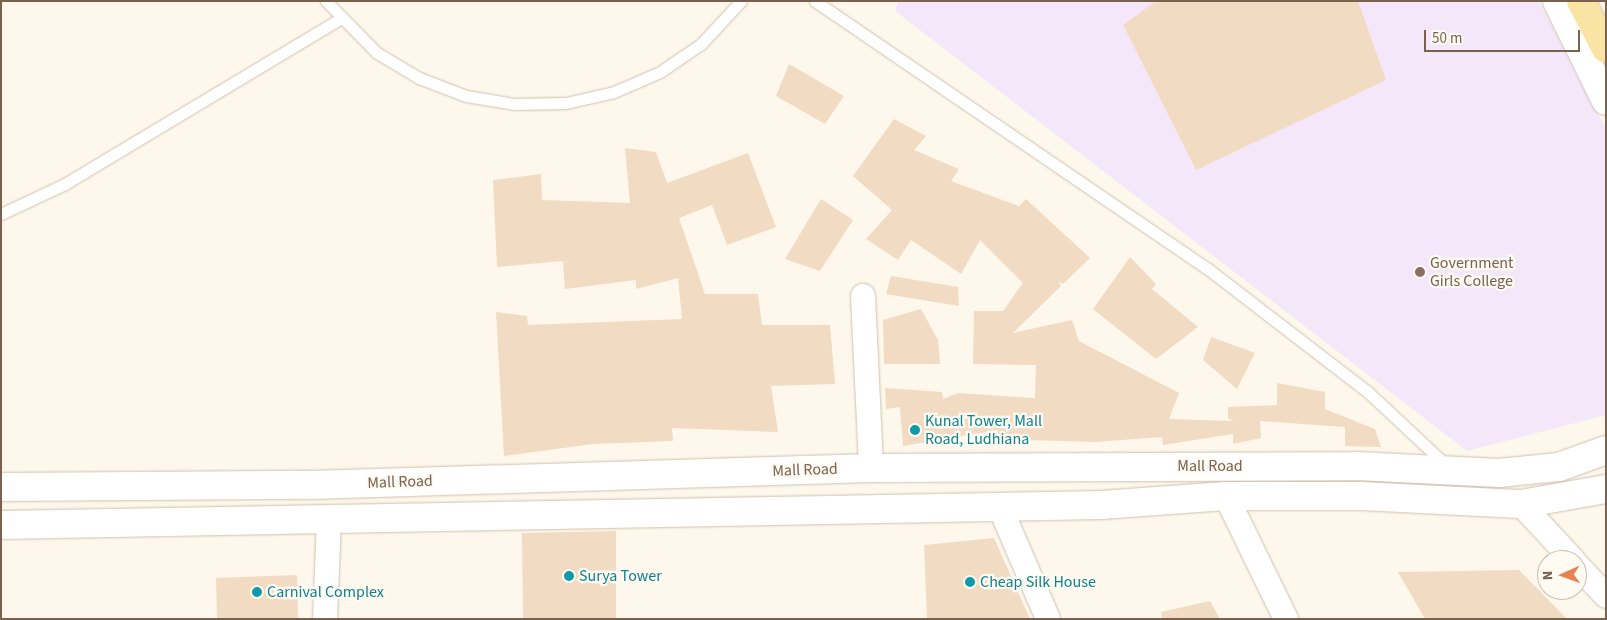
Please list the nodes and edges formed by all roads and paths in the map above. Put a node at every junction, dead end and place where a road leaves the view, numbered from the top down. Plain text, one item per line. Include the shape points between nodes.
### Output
1 (326, 1) edge
2 (741, 1) edge
3 (815, 1) edge
4 (1556, 1) edge
5 (1581, 1) edge
6 (340, 19) junction
7 (1606, 49) edge
8 (1606, 101) edge
9 (1, 214) edge
10 (863, 296) dead end
11 (1606, 450) edge
12 (872, 468) junction
13 (1452, 471) junction
14 (1, 487) edge
15 (1606, 489) edge
16 (1226, 496) junction
17 (1521, 504) junction
18 (999, 505) junction
19 (329, 520) junction
20 (1, 525) edge
21 (1564, 550) edge
22 (1587, 576) edge
23 (1606, 596) edge
24 (326, 619) edge
25 (1048, 619) edge
26 (1286, 619) edge

1 - 6 lane
2 - 6 lane via 701,44 660,72 614,92 566,103 515,104 466,96 420,78 377,52
3 - 13 lane via 1208,270 1369,393
4 - 8 main road
5 - 7 main road
6 - 9 lane via 65,184
10 - 12 street
11 - 13 main road, Mall Road via 1558,467 1499,473
12 - 13 main road, Mall Road via 1357,466
12 - 14 main road, Mall Road via 312,485
15 - 17 main road, Mall Road
16 - 17 main road, Mall Road via 1362,496
16 - 18 main road, Mall Road via 1101,505
16 - 26 street
17 - 21 street
18 - 19 main road, Mall Road
18 - 25 street
19 - 20 main road, Mall Road
19 - 24 street
22 - 23 street

